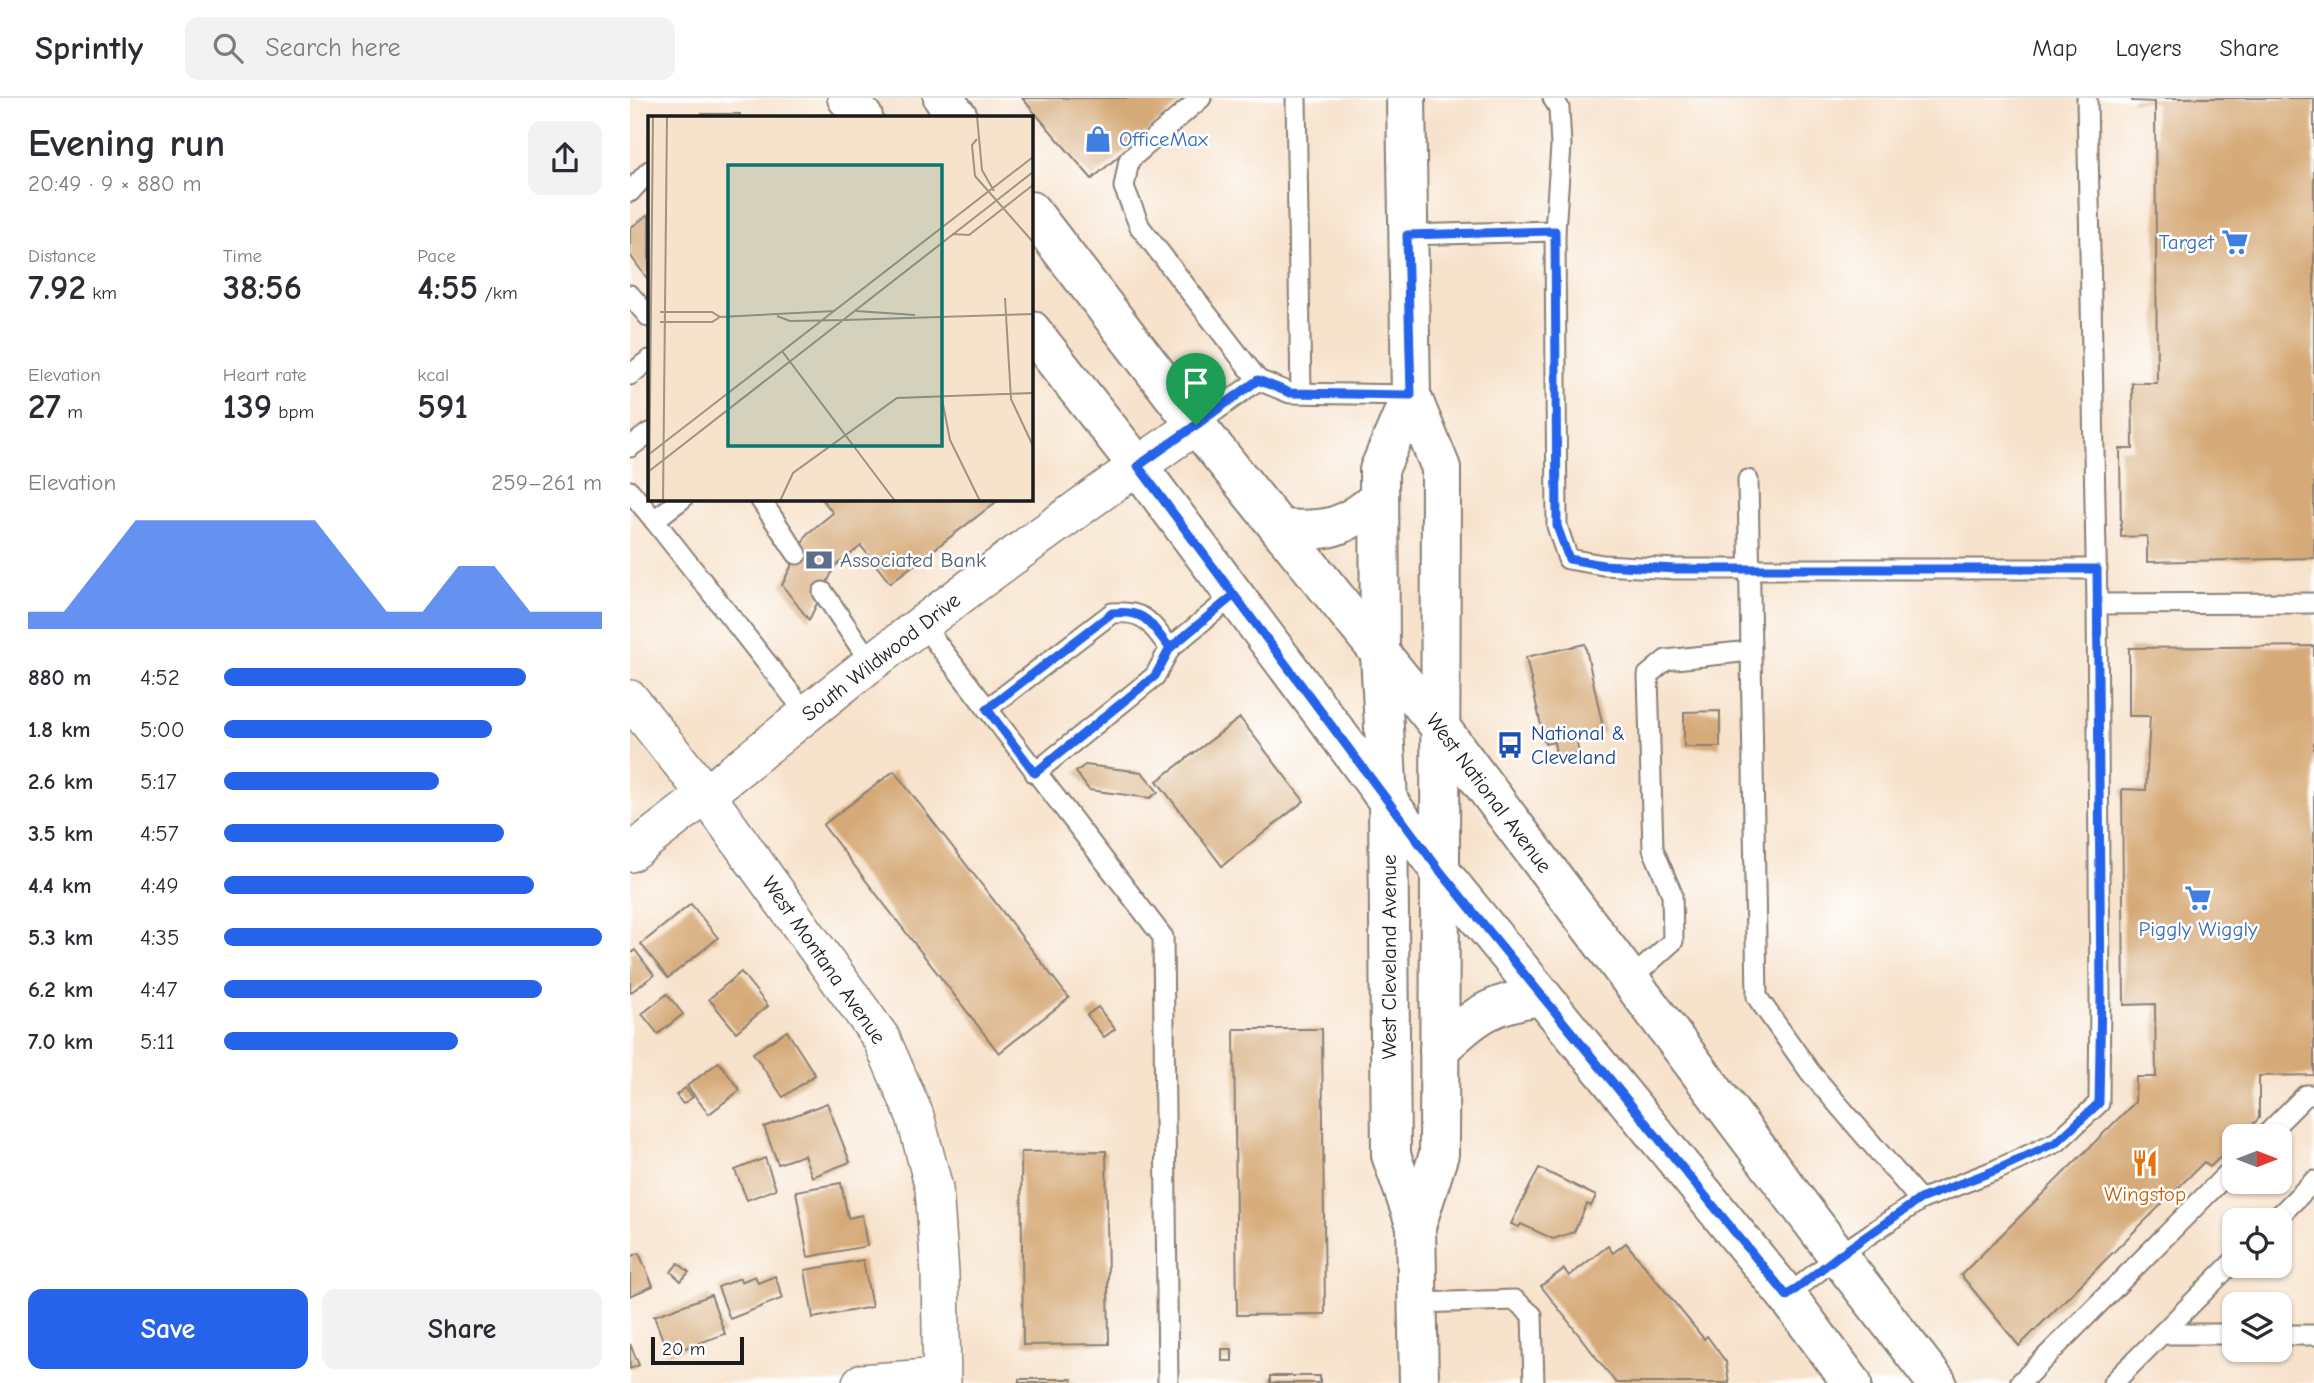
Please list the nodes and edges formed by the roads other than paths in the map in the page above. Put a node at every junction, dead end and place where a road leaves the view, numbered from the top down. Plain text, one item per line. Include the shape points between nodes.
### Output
1 (847, 98) edge
2 (943, 98) edge
3 (1200, 98) edge
4 (1296, 98) edge
5 (1406, 98) edge
6 (1553, 98) edge
7 (2087, 98) edge
8 (862, 116) edge
9 (957, 116) edge
10 (648, 172) edge
11 (630, 192) edge
12 (1032, 212) edge
13 (1555, 231) junction
14 (1407, 235) junction
15 (630, 295) edge
16 (648, 316) edge
17 (1032, 331) edge
18 (648, 361) edge
19 (630, 375) edge
20 (1258, 380) junction
21 (1301, 393) junction
22 (1411, 395) junction
23 (1196, 425) junction
24 (648, 434) edge
25 (630, 447) edge
26 (1138, 466) junction
27 (1748, 480) dead end
28 (630, 491) edge
29 (1379, 498) junction
30 (681, 500) edge
31 (761, 500) edge
32 (654, 520) junction
33 (1280, 529) junction
34 (797, 554) dead end
35 (1748, 569) junction
36 (2097, 569) junction
37 (823, 592) dead end
38 (1234, 595) junction
39 (2314, 603) edge
40 (2097, 604) junction
41 (922, 624) junction
42 (1170, 648) junction
43 (1750, 651) junction
44 (1380, 654) junction
45 (871, 663) junction
46 (630, 699) edge
47 (987, 709) junction
48 (807, 714) junction
49 (1440, 727) junction
50 (1035, 773) junction
51 (706, 796) junction
52 (1388, 802) junction
53 (630, 853) edge
54 (1440, 871) junction
55 (1630, 980) junction
56 (1542, 996) junction
57 (1440, 1050) junction
58 (2314, 1094) edge
59 (2277, 1124) edge
60 (2222, 1179) edge
61 (2314, 1181) edge
62 (1920, 1199) junction
63 (2287, 1208) edge
64 (1416, 1226) junction
65 (1838, 1256) junction
66 (2222, 1274) edge
67 (1787, 1296) junction
68 (1417, 1303) junction
69 (2162, 1334) junction
70 (2222, 1334) edge
71 (2292, 1335) edge
72 (2314, 1335) edge
73 (942, 1380) edge
74 (861, 1383) edge
75 (1168, 1383) edge
76 (1419, 1383) edge
77 (1534, 1383) edge
78 (1852, 1383) edge
79 (1937, 1383) edge
80 (2020, 1383) edge
81 (2113, 1383) edge

1 - 8 main road
2 - 9 main road
3 - 20 lane via 1129,160 1124,187 1140,227
4 - 21 lane
5 - 14 main road, West Cleveland Avenue
6 - 13 lane via 1559,108 1561,146
7 - 36 lane
10 - 11 lane
12 - 23 main road, West National Avenue
13 - 14 lane
13 - 35 lane via 1557,526 1569,559 1603,565
14 - 22 main road, West Cleveland Avenue
15 - 16 lane
17 - 26 main road
18 - 19 lane
20 - 21 lane
20 - 23 lane
21 - 22 lane
22 - 29 main road, West Cleveland Avenue via 1379,470
22 - 49 main road, West Cleveland Avenue via 1441,468
23 - 26 street, South Wildwood Drive
23 - 33 main road, West National Avenue
24 - 25 lane
26 - 38 main road
26 - 41 street, South Wildwood Drive
27 - 35 lane
28 - 32 lane
29 - 33 main road via 1342,525 1311,531
29 - 44 main road, West Cleveland Avenue
30 - 32 lane
31 - 34 lane
32 - 48 lane
33 - 44 main road, West National Avenue
35 - 36 lane
35 - 43 lane
36 - 40 lane
37 - 45 lane
38 - 42 lane
38 - 52 main road
39 - 40 lane
40 - 62 lane via 2099,1103 2057,1142
41 - 45 street, South Wildwood Drive
41 - 47 lane
42 - 47 lane via 1143,615 1112,613
42 - 50 lane via 1155,676
43 - 55 lane via 1666,660 1648,675 1653,849 1672,894 1673,942
43 - 62 lane via 1757,997 1810,1072
44 - 49 main road, West National Avenue
44 - 52 main road, West Cleveland Avenue
45 - 48 street, South Wildwood Drive
46 - 51 street, West Montana Avenue
47 - 50 lane
48 - 51 street, South Wildwood Drive
49 - 54 main road, West Cleveland Avenue
49 - 55 main road, West National Avenue
50 - 75 lane via 1163,937
51 - 53 street, South Wildwood Drive
51 - 73 street, West Montana Avenue via 881,1038 915,1116 934,1188
52 - 54 main road
52 - 64 main road, West Cleveland Avenue via 1391,1155
54 - 56 main road
54 - 57 main road, West Cleveland Avenue
55 - 65 main road, West National Avenue
56 - 57 main road via 1490,1007
56 - 67 main road
57 - 64 main road, West Cleveland Avenue via 1440,1154
58 - 59 lane via 2305,1095
60 - 80 lane
61 - 63 lane
62 - 65 lane
64 - 68 main road, West Cleveland Avenue
65 - 67 lane
65 - 79 main road, West National Avenue
66 - 69 lane
67 - 78 main road
68 - 76 main road, West Cleveland Avenue
68 - 77 lane via 1514,1300 1532,1315
69 - 70 lane
69 - 81 lane
71 - 72 lane
73 - 74 street

